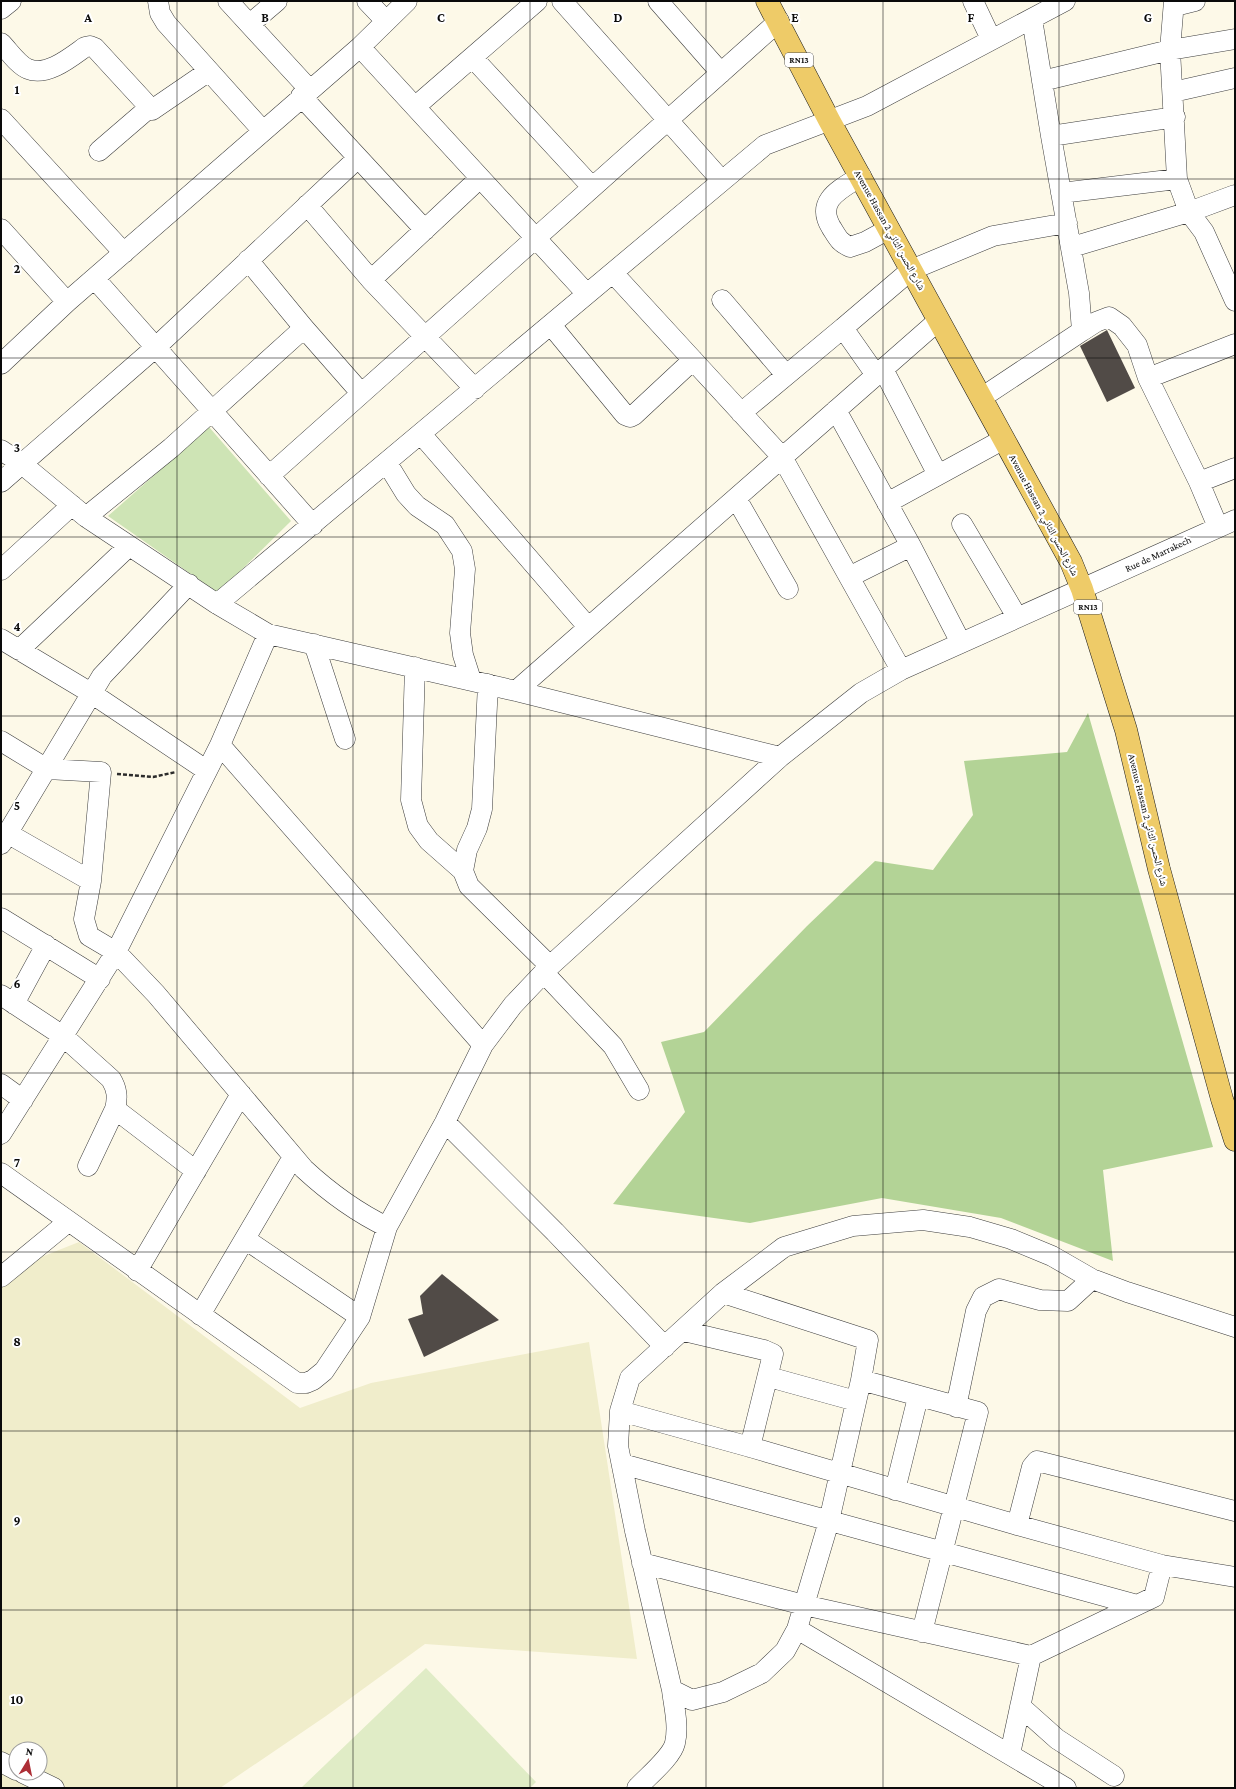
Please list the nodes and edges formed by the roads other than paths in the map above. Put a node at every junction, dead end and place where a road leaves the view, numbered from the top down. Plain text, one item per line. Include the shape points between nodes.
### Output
1 (11, 1) edge
2 (158, 1) edge
3 (228, 1) edge
4 (276, 1) edge
5 (367, 1) edge
6 (407, 1) edge
7 (537, 1) edge
8 (562, 1) edge
9 (658, 1) edge
10 (767, 1) edge
11 (973, 1) edge
12 (1065, 1) edge
13 (1195, 1) edge
14 (1174, 3) edge
15 (1, 9) edge
16 (1032, 18) junction
17 (386, 21) junction
18 (779, 21) junction
19 (250, 24) junction
20 (991, 39) junction
21 (1235, 39) edge
22 (1, 43) edge
23 (360, 47) junction
24 (1170, 50) junction
25 (473, 58) junction
26 (209, 71) junction
27 (721, 73) junction
28 (1235, 78) edge
29 (1042, 81) junction
30 (1173, 92) junction
31 (305, 93) junction
32 (416, 106) junction
33 (149, 108) junction
34 (1175, 117) junction
35 (667, 120) junction
36 (829, 120) junction
37 (4, 129) edge
38 (263, 131) junction
39 (1051, 136) junction
40 (99, 151) dead end
41 (358, 158) junction
42 (861, 176) junction
43 (480, 178) junction
44 (1177, 179) junction
45 (722, 181) junction
46 (592, 187) junction
47 (1060, 193) junction
48 (1235, 195) edge
49 (307, 205) junction
50 (1189, 212) junction
51 (1067, 223) junction
52 (889, 228) junction
53 (425, 230) junction
54 (535, 238) junction
55 (4, 239) edge
56 (1072, 247) junction
57 (124, 253) junction
58 (248, 260) junction
59 (912, 270) junction
60 (613, 273) junction
61 (95, 279) junction
62 (371, 280) junction
63 (587, 294) junction
64 (722, 300) dead end
65 (1235, 300) edge
66 (67, 302) junction
67 (940, 320) junction
68 (551, 325) junction
69 (304, 328) junction
70 (843, 328) junction
71 (1082, 331) junction
72 (424, 337) junction
73 (1235, 344) edge
74 (156, 347) junction
75 (693, 360) junction
76 (1, 364) edge
77 (880, 372) junction
78 (786, 375) junction
79 (1148, 378) junction
80 (475, 389) junction
81 (361, 392) junction
82 (982, 398) junction
83 (836, 410) junction
84 (212, 412) junction
85 (741, 413) junction
86 (421, 434) junction
87 (1004, 439) junction
88 (1, 450) edge
89 (782, 458) junction
90 (387, 463) junction
91 (22, 464) junction
92 (1235, 468) edge
93 (938, 475) junction
94 (269, 476) junction
95 (1, 482) edge
96 (1199, 482) junction
97 (736, 498) junction
98 (887, 503) junction
99 (79, 511) junction
100 (1226, 523) edge
101 (962, 524) dead end
102 (313, 525) junction
103 (129, 546) junction
104 (911, 546) junction
105 (1, 570) edge
106 (849, 577) junction
107 (189, 584) junction
108 (788, 589) dead end
109 (1082, 589) junction
110 (217, 604) junction
111 (1017, 617) junction
112 (588, 627) junction
113 (268, 634) junction
114 (1, 639) edge
115 (961, 643) junction
116 (314, 644) junction
117 (19, 650) junction
118 (415, 667) junction
119 (901, 670) junction
120 (480, 682) junction
121 (516, 691) junction
122 (91, 694) junction
123 (345, 739) dead end
124 (1, 741) edge
125 (220, 745) junction
126 (780, 757) junction
127 (200, 766) junction
128 (46, 769) junction
129 (4, 839) edge
130 (463, 871) junction
131 (91, 881) junction
132 (1, 918) edge
133 (46, 945) junction
134 (116, 952) junction
135 (547, 970) junction
136 (100, 979) junction
137 (7, 1000) edge
138 (63, 1036) junction
139 (483, 1045) junction
140 (1, 1084) edge
141 (639, 1090) dead end
142 (241, 1094) junction
143 (23, 1100) junction
144 (116, 1109) junction
145 (445, 1122) junction
146 (1, 1134) edge
147 (1235, 1140) edge
148 (293, 1157) junction
149 (88, 1166) dead end
150 (196, 1171) junction
151 (1, 1173) edge
152 (68, 1222) junction
153 (387, 1226) junction
154 (245, 1239) junction
155 (138, 1271) junction
156 (1, 1277) edge
157 (1092, 1279) junction
158 (723, 1293) junction
159 (200, 1314) junction
160 (360, 1318) junction
161 (1235, 1327) edge
162 (684, 1331) junction
163 (665, 1347) junction
164 (769, 1377) junction
165 (861, 1380) junction
166 (918, 1397) junction
167 (856, 1401) junction
168 (956, 1407) junction
169 (620, 1411) junction
170 (750, 1447) junction
171 (622, 1464) junction
172 (838, 1474) junction
173 (895, 1490) junction
174 (954, 1508) junction
175 (1235, 1511) edge
176 (829, 1521) junction
177 (1017, 1525) junction
178 (943, 1553) junction
179 (642, 1563) junction
180 (1162, 1565) junction
181 (1235, 1577) edge
182 (804, 1605) junction
183 (1136, 1605) junction
184 (797, 1629) junction
185 (922, 1632) junction
186 (1031, 1656) junction
187 (672, 1690) junction
188 (1020, 1706) junction
189 (1010, 1754) junction
190 (1114, 1776) dead end
191 (40, 1781) edge
192 (54, 1788) edge
193 (637, 1788) edge
194 (1066, 1788) edge

1 - 15 street
2 - 26 street via 160,13 166,23
3 - 19 street
4 - 19 street
5 - 17 street
6 - 17 street
7 - 25 street
8 - 35 street
9 - 27 street
10 - 18 main road, Avenue Hassan 2 شارع الحسن الثاني / RN13
11 - 20 street
12 - 16 street
13 - 14 street
14 - 24 street
16 - 20 street
16 - 29 street
17 - 23 street
18 - 27 street
18 - 36 main road, Avenue Hassan 2 شارع الحسن الثاني / RN13
19 - 31 street
20 - 36 street via 867,106
21 - 24 street
22 - 33 street via 27,69 35,71 58,65 85,47 95,48
23 - 31 street
23 - 32 street
24 - 29 street
24 - 30 street
25 - 32 street
25 - 46 street
26 - 33 street via 155,110
26 - 38 street
27 - 35 street
28 - 30 street
29 - 39 street
30 - 34 street
31 - 38 street
31 - 41 street
32 - 43 street
33 - 40 street
34 - 39 street
34 - 44 street
35 - 45 street
35 - 46 street
36 - 42 main road, Avenue Hassan 2 شارع الحسن الثاني / RN13
36 - 45 street via 765,146
37 - 57 street
38 - 57 street
39 - 47 street
41 - 49 street
41 - 53 street
42 - 52 main road, Avenue Hassan 2 شارع الحسن الثاني / RN13
42 - 52 street via 832,195 827,205 826,218 841,243 850,247 865,242
43 - 53 street
43 - 54 street
44 - 47 street
44 - 50 street
45 - 60 street
46 - 54 street
47 - 51 street
48 - 50 street
49 - 58 street
49 - 62 street
50 - 56 street
50 - 65 street via 1204,232
51 - 56 street
51 - 59 street via 993,236
52 - 59 main road, Avenue Hassan 2 شارع الحسن الثاني / RN13
53 - 62 street
54 - 63 street
54 - 72 street
55 - 66 street
56 - 71 street via 1080,293
57 - 61 street
58 - 69 street
58 - 74 street
59 - 67 main road, Avenue Hassan 2 شارع الحسن الثاني / RN13
59 - 70 street
60 - 63 street
60 - 75 street
61 - 66 street
61 - 74 street
62 - 72 street
63 - 68 street
64 - 78 street
66 - 76 street
67 - 77 street
67 - 82 main road, Avenue Hassan 2 شارع الحسن الثاني / RN13
68 - 75 street via 625,415 630,417
68 - 80 street
69 - 81 street
69 - 84 street
70 - 77 street
70 - 78 street
71 - 79 street via 1105,317 1122,326 1137,345
71 - 82 street
72 - 80 street
72 - 81 street
73 - 79 street
74 - 84 street
74 - 91 street
75 - 85 street
77 - 83 street
77 - 93 street
78 - 85 street
79 - 96 street
80 - 86 street
81 - 94 street
82 - 87 main road, Avenue Hassan 2 شارع الحسن الثاني / RN13
83 - 89 street
83 - 98 street
84 - 94 street
84 - 99 street via 171,448
85 - 89 street
86 - 90 street
86 - 112 street
87 - 93 street
87 - 109 main road, Avenue Hassan 2 شارع الحسن الثاني / RN13 via 1071,562
88 - 91 street
89 - 97 street
89 - 106 street
90 - 102 street
90 - 120 street via 406,494 417,506 445,526 462,552 465,570 460,633 463,655
91 - 95 street
91 - 99 street
92 - 96 street
93 - 98 street
94 - 102 street
96 - 100 street
97 - 108 street
97 - 112 street
98 - 104 street
99 - 103 street
99 - 105 street
100 - 109 street, Rue de Marrakech
101 - 111 street
102 - 110 street
103 - 107 street
103 - 117 street
104 - 106 street
104 - 115 street
106 - 119 street
107 - 110 street
107 - 122 street via 102,676
109 - 111 street, Rue de Marrakech
109 - 147 main road, Avenue Hassan 2 شارع الحسن الثاني / RN13 via 1126,730 1159,868
110 - 113 street
111 - 115 street, Rue de Marrakech
112 - 121 street
113 - 116 street
113 - 125 street
114 - 117 street
115 - 119 street, Rue de Marrakech
116 - 118 street
116 - 123 street
117 - 122 street
118 - 120 street
118 - 130 street via 410,800 418,826 429,841
119 - 126 street, Rue de Marrakech via 861,693
120 - 121 street
120 - 130 street via 482,809 467,850
121 - 126 street
122 - 127 street
122 - 128 street
124 - 128 street
125 - 127 street
125 - 139 street
126 - 135 street, Rue de Marrakech
127 - 134 street
128 - 129 street
128 - 131 street via 101,772
129 - 131 street
130 - 135 street via 468,886
131 - 134 street via 84,919 87,932 89,936
132 - 133 street
133 - 136 street
133 - 137 street
134 - 136 street
134 - 142 street via 156,994
135 - 139 street, Rue de Marrakech via 512,1005
135 - 141 street via 613,1046
136 - 138 street
137 - 138 street
138 - 143 street
138 - 144 street via 111,1079 116,1087 118,1099
139 - 145 street, Rue de Marrakech
140 - 143 street
142 - 148 street
142 - 150 street
143 - 146 street
144 - 149 street
144 - 150 street
145 - 153 street, Rue de Marrakech
145 - 163 street
148 - 153 street via 326,1189 365,1216
148 - 154 street
150 - 155 street
151 - 152 street, Rue de Marrakech
152 - 155 street, Rue de Marrakech
152 - 156 street
153 - 160 street, Rue de Marrakech
154 - 159 street
154 - 160 street
155 - 159 street, Rue de Marrakech
157 - 158 street via 1052,1256 1011,1239 970,1227 923,1220 853,1226 784,1247
157 - 161 street
157 - 168 street via 1068,1301 1040,1300 999,1289 983,1297 976,1311
158 - 162 street
158 - 165 street via 868,1340
159 - 160 street, Rue de Marrakech via 297,1383 313,1380 324,1371
162 - 163 street
162 - 164 street via 770,1352 774,1359
163 - 169 street via 630,1378
164 - 167 street
164 - 170 street
165 - 166 street
165 - 167 street
166 - 168 street
166 - 173 street
167 - 172 street
168 - 174 street via 978,1412
169 - 170 street
169 - 171 street via 618,1446
170 - 172 street
171 - 176 street
171 - 179 street
172 - 173 street
172 - 176 street
173 - 174 street
174 - 177 street
174 - 178 street
175 - 177 street via 1037,1461 1032,1467
176 - 178 street
176 - 182 street
177 - 180 street
178 - 183 street
178 - 185 street
179 - 182 street
179 - 187 street
180 - 181 street
180 - 183 street via 1154,1597
182 - 184 street
182 - 185 street
183 - 186 street
184 - 187 street via 785,1651 762,1673 723,1692 692,1700
184 - 189 street
185 - 186 street
186 - 188 street
187 - 193 street via 675,1744
188 - 189 street
188 - 190 street via 1057,1739
189 - 194 street
191 - 192 street

